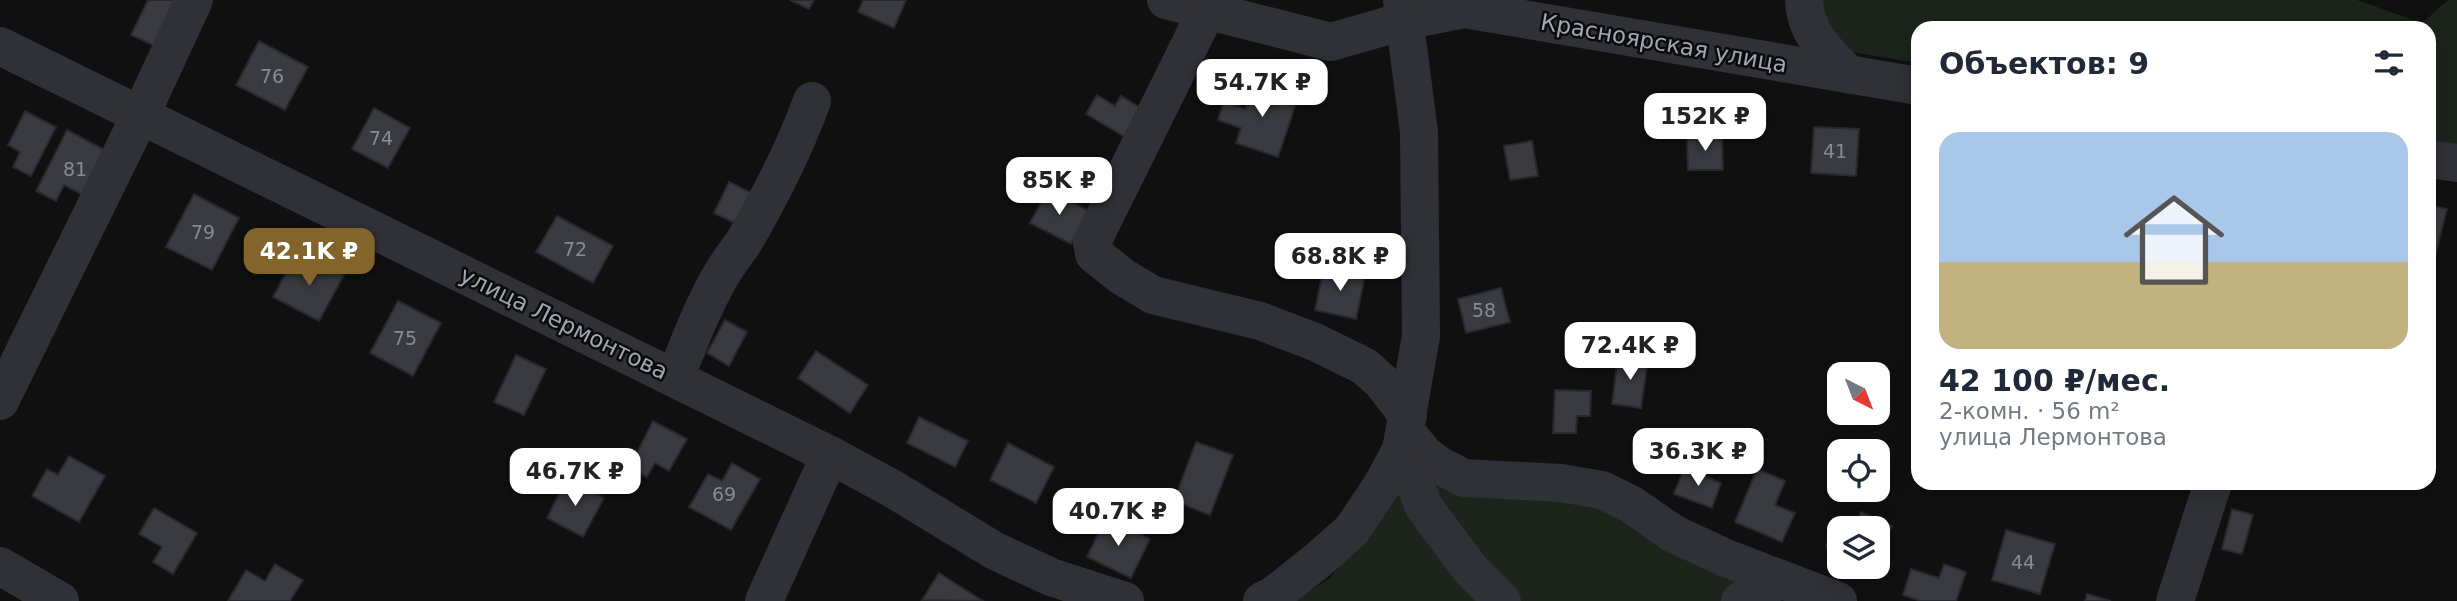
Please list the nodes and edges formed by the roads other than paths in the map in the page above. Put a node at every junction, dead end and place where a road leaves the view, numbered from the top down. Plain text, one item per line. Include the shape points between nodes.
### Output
1 (194, 0) edge
2 (1166, 0) edge
3 (1804, 0) edge
4 (1207, 10) junction
5 (1403, 11) edge
6 (0, 46) edge
7 (1849, 75) junction
8 (1911, 85) edge
9 (812, 101) dead end
10 (141, 114) junction
11 (2436, 160) edge
12 (2457, 163) edge
13 (675, 378) junction
14 (0, 401) edge
15 (1405, 432) junction
16 (830, 455) junction
17 (2211, 490) edge
18 (0, 566) edge
19 (1781, 579) junction
20 (60, 601) edge
21 (764, 601) edge
22 (1125, 601) edge
23 (1262, 601) edge
24 (1502, 601) edge
25 (1740, 601) edge
26 (1838, 601) edge
27 (2175, 601) edge

1 - 10 street
2 - 4 street, Красноярская улица
3 - 7 street via 1808,25 1821,48
4 - 5 street, Красноярская улица via 1331,42
4 - 15 street via 1092,242 1094,254 1153,295 1260,321 1364,366 1381,381
5 - 7 street, Красноярская улица via 1464,9
5 - 15 street via 1419,132 1421,248 1421,336
6 - 10 street, улица Лермонтова
7 - 8 street, Красноярская улица
9 - 13 street via 768,199 706,304
10 - 13 street, улица Лермонтова
10 - 14 street
11 - 12 street
13 - 16 street, улица Лермонтова
15 - 19 street via 1439,466 1464,478 1602,490 1674,534
15 - 23 street via 1382,485 1352,530
15 - 24 street via 1424,507 1471,570
16 - 21 street
16 - 22 street, улица Лермонтова via 995,551 1051,577
17 - 27 street
18 - 20 street
19 - 25 street
19 - 26 street

